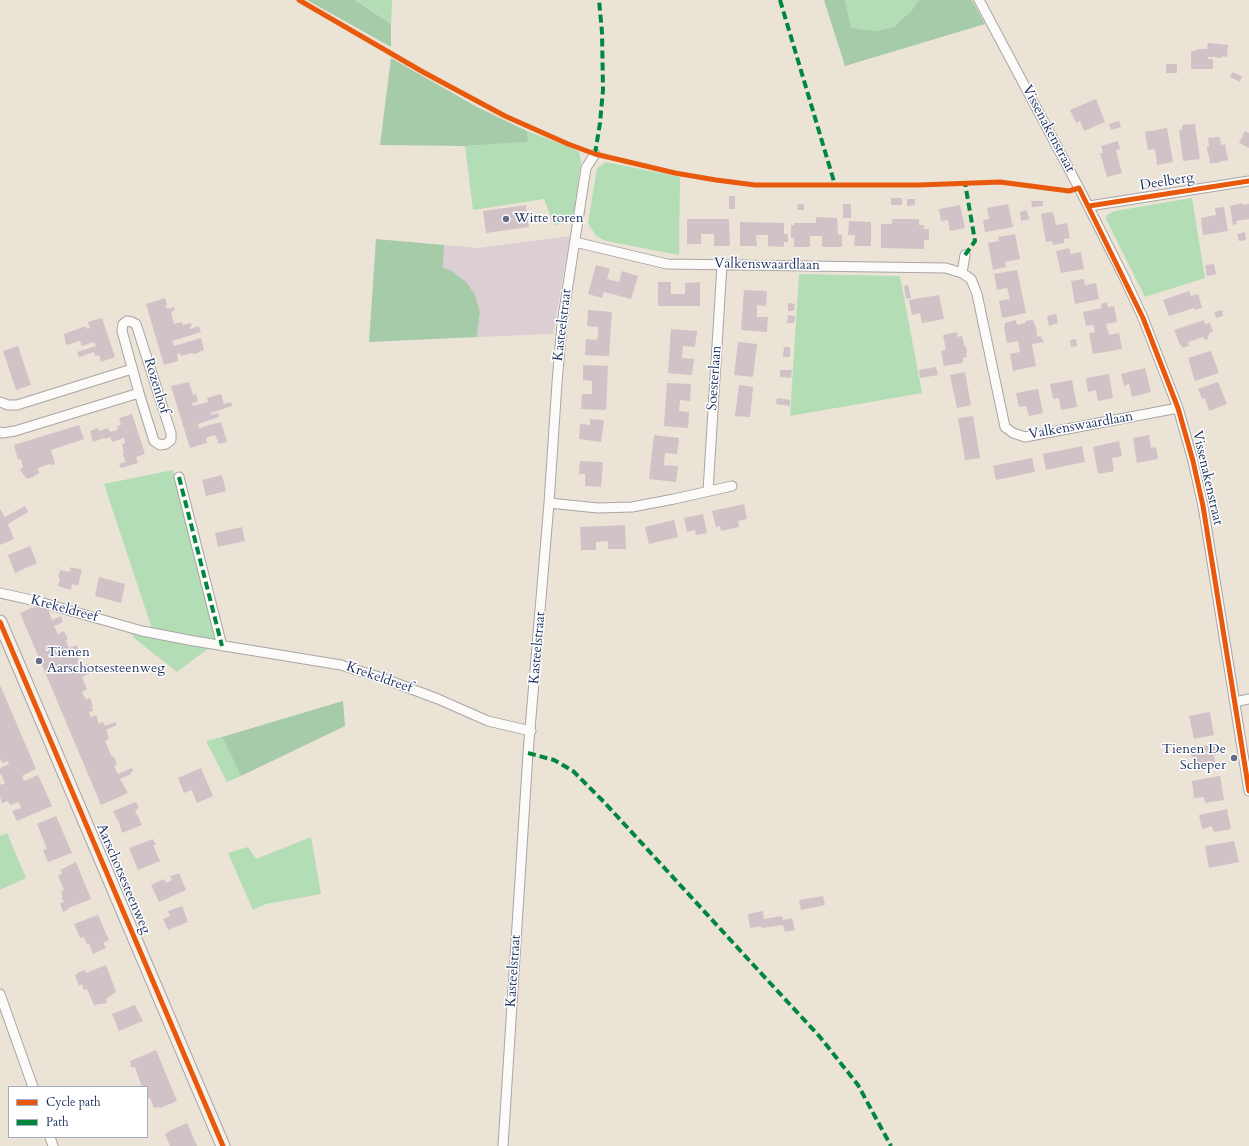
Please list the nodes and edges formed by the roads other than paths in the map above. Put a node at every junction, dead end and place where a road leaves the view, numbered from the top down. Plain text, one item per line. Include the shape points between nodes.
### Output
1 (979, 0) edge
2 (595, 154) dead end
3 (1249, 181) edge
4 (1089, 206) junction
5 (575, 242) junction
6 (965, 255) dead end
7 (722, 264) junction
8 (962, 273) junction
9 (132, 369) junction
10 (139, 393) junction
11 (0, 402) edge
12 (1178, 408) junction
13 (0, 432) edge
14 (179, 477) dead end
15 (732, 486) dead end
16 (708, 491) junction
17 (549, 503) junction
18 (0, 593) edge
19 (0, 622) edge
20 (222, 646) junction
21 (1249, 699) edge
22 (1235, 702) junction
23 (531, 731) junction
24 (1249, 791) edge
25 (0, 994) edge
26 (33, 1086) edge
27 (223, 1146) edge
28 (503, 1146) edge

1 - 4 street, Vissenakenstraat
2 - 5 street, Kasteelstraat via 586,168
3 - 4 street, Deelberg
4 - 12 street, Vissenakenstraat via 1143,318
5 - 7 street, Valkenswaardlaan via 667,264
5 - 17 street, Kasteelstraat via 562,324
6 - 8 street
7 - 8 street, Valkenswaardlaan via 946,268
7 - 16 street, Soesterlaan
8 - 12 street, Valkenswaardlaan via 971,279 977,294 1005,427 1013,434 1025,437
9 - 10 street, Rozenhof
9 - 10 street, Rozenhof via 122,331 123,324 127,321 136,324 169,426 171,440 166,444 160,445 154,441
9 - 11 street, Rozenhof via 17,405
10 - 13 street, Rozenhof via 15,431
12 - 22 street, Vissenakenstraat via 1203,506
14 - 20 street
15 - 16 street
16 - 17 street via 632,507 598,508
17 - 23 street, Kasteelstraat
18 - 20 street, Krekeldreef via 142,631
19 - 27 main road, Aarschotsesteenweg
20 - 23 street, Krekeldreef via 341,665 438,699 488,721
21 - 22 street
22 - 24 street, Vissenakenstraat
23 - 28 street, Kasteelstraat
25 - 26 street

